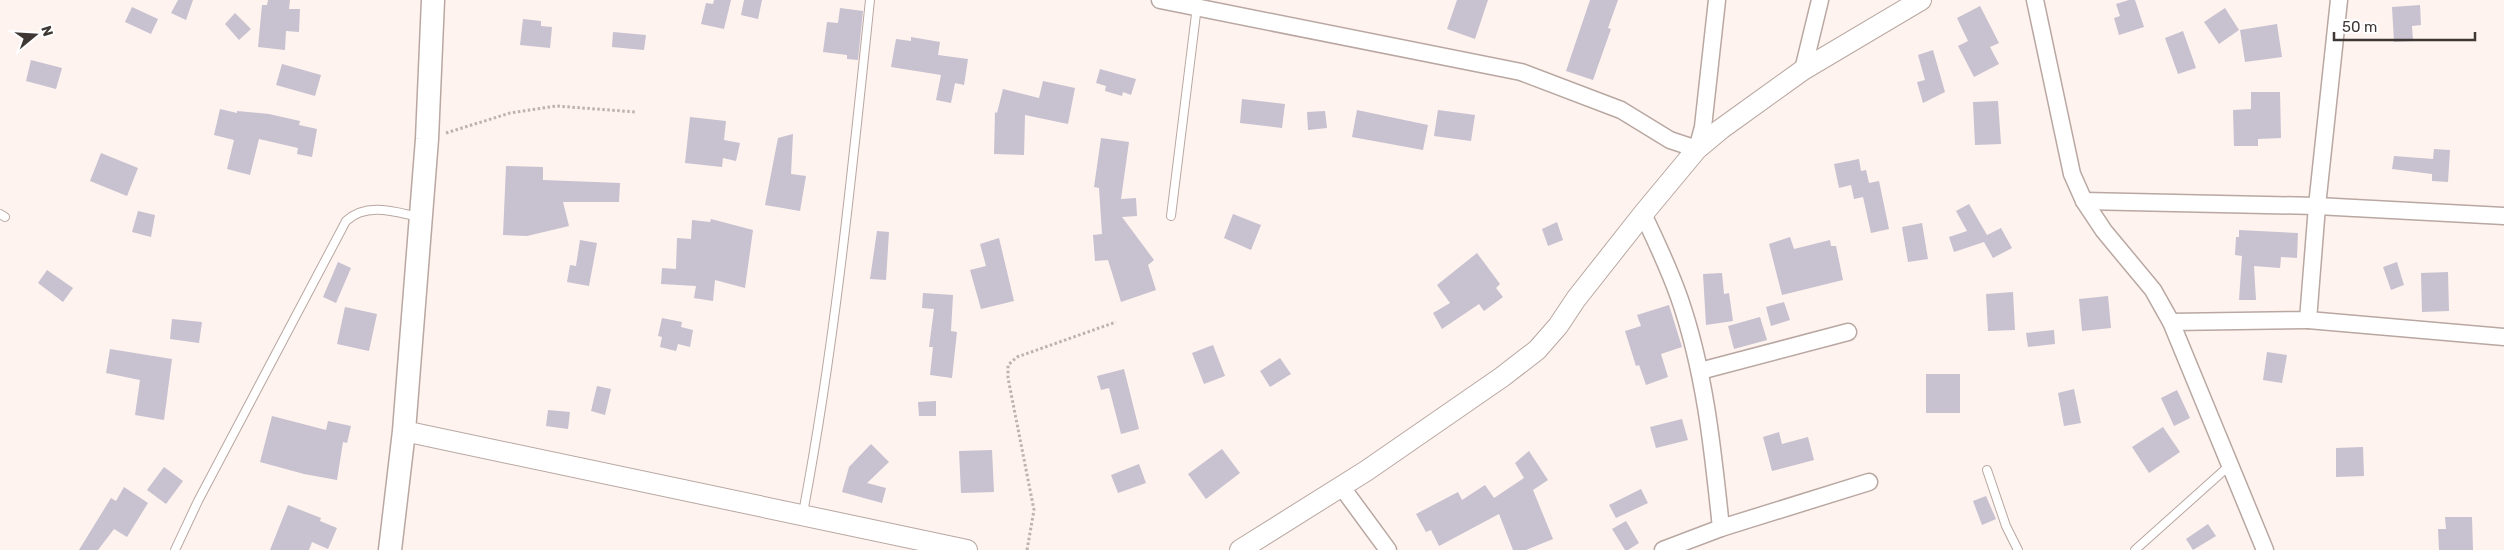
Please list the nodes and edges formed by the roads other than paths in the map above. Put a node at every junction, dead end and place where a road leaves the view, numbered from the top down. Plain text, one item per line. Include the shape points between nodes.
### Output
1 (433, 0) edge
2 (870, 0) edge
3 (1160, 0) edge
4 (1717, 0) edge
5 (1820, 0) edge
6 (1921, 0) edge
7 (2035, 0) edge
8 (2339, 0) edge
9 (1197, 6) junction
10 (1803, 70) junction
11 (1697, 149) junction
12 (2084, 201) junction
13 (2317, 206) junction
14 (1643, 214) junction
15 (1171, 216) dead end
16 (2504, 216) edge
17 (420, 217) junction
18 (2308, 320) junction
19 (2171, 322) junction
20 (1848, 332) dead end
21 (2504, 338) edge
22 (1700, 371) junction
23 (404, 431) junction
24 (2230, 465) junction
25 (1987, 470) dead end
26 (1869, 482) dead end
27 (1341, 486) junction
28 (803, 516) junction
29 (1721, 528) junction
30 (175, 550) edge
31 (390, 550) edge
32 (967, 550) edge
33 (1240, 550) edge
34 (1388, 550) edge
35 (1663, 550) edge
36 (2018, 550) edge
37 (2135, 550) edge
38 (2265, 550) edge

1 - 17 main road
2 - 28 lane via 846,221 820,421
3 - 9 street
4 - 11 street via 1703,127
5 - 10 street
6 - 10 street
7 - 12 street via 2072,174
8 - 13 street
9 - 11 street via 1521,72 1622,110 1670,140
9 - 15 lane
10 - 11 street
11 - 14 street
12 - 13 street
12 - 19 street via 2104,231 2153,290
13 - 16 street
13 - 18 street
14 - 22 street via 1680,299
14 - 27 street via 1537,350
17 - 23 main road
17 - 30 lane via 377,209 346,221 198,500
18 - 19 street
18 - 21 street
19 - 24 street
20 - 22 street
22 - 29 street
23 - 28 street
23 - 31 main road
24 - 37 lane
24 - 38 street
25 - 36 lane via 2006,526
26 - 29 street
27 - 33 street
27 - 34 street
28 - 32 street
29 - 35 street

